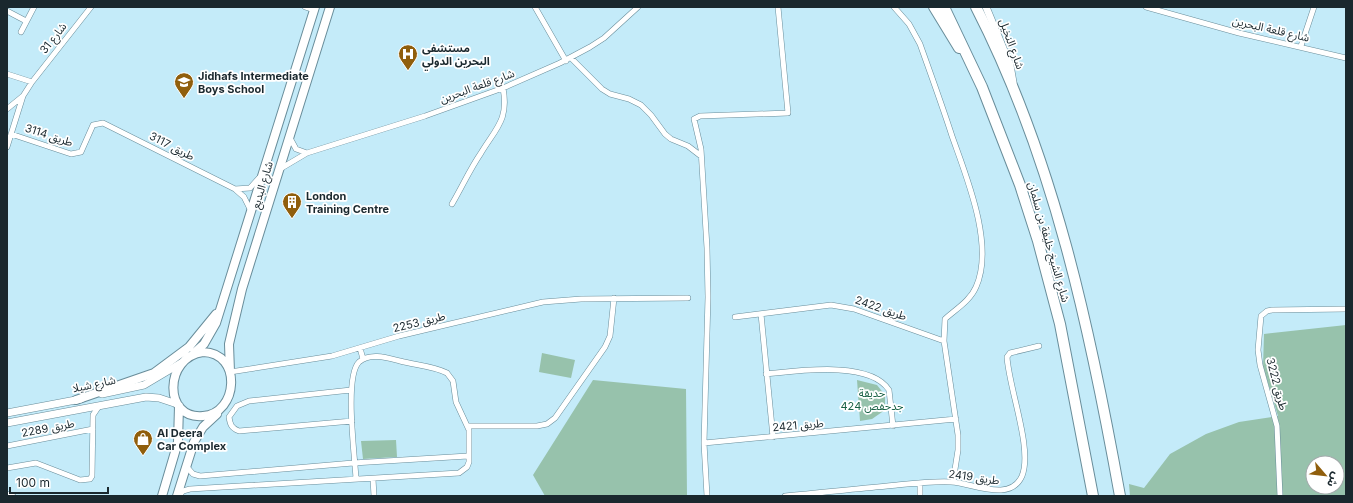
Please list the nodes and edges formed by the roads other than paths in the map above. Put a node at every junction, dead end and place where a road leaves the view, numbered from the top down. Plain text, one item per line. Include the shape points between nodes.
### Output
1 (34, 7) edge
2 (91, 7) edge
3 (305, 7) edge
4 (330, 7) edge
5 (535, 7) edge
6 (638, 7) edge
7 (778, 7) edge
8 (894, 7) edge
9 (934, 7) edge
10 (944, 7) edge
11 (976, 7) edge
12 (986, 7) edge
13 (1146, 7) edge
14 (1314, 7) edge
15 (314, 9) edge
16 (7, 11) edge
17 (26, 21) junction
18 (21, 32) dead end
19 (1301, 46) junction
20 (1346, 58) edge
21 (568, 59) junction
22 (7, 74) edge
23 (32, 82) junction
24 (982, 87) junction
25 (503, 88) junction
26 (1013, 90) junction
27 (24, 96) junction
28 (7, 109) edge
29 (11, 134) junction
30 (288, 135) junction
31 (7, 147) edge
32 (81, 152) joint
33 (307, 153) junction
34 (701, 156) junction
35 (278, 171) junction
36 (263, 172) junction
37 (236, 189) junction
38 (452, 204) dead end
39 (251, 213) junction
40 (614, 298) junction
41 (688, 298) dead end
42 (220, 307) junction
43 (1346, 309) edge
44 (761, 314) junction
45 (734, 317) dead end
46 (944, 342) junction
47 (1039, 346) dead end
48 (360, 348) junction
49 (194, 353) junction
50 (363, 359) junction
51 (181, 363) junction
52 (230, 372) junction
53 (766, 374) junction
54 (351, 390) junction
55 (76, 400) junction
56 (178, 405) junction
57 (99, 406) junction
58 (85, 408) junction
59 (220, 411) junction
60 (7, 413) edge
61 (93, 416) junction
62 (956, 419) junction
63 (352, 421) junction
64 (7, 422) edge
65 (468, 426) junction
66 (893, 426) junction
67 (93, 429) junction
68 (773, 437) junction
69 (704, 444) junction
70 (7, 446) edge
71 (468, 456) junction
72 (356, 463) junction
73 (186, 465) junction
74 (7, 468) edge
75 (356, 479) junction
76 (373, 479) junction
77 (953, 482) junction
78 (920, 483) junction
79 (7, 494) edge
80 (829, 494) edge
81 (13, 496) edge
82 (162, 496) edge
83 (178, 496) edge
84 (374, 496) edge
85 (707, 496) edge
86 (785, 496) edge
87 (920, 496) edge
88 (1093, 496) edge
89 (1120, 496) edge
90 (1280, 496) edge

1 - 17 street
2 - 23 street, شارع 31
3 - 15 street
4 - 30 main road, شارع البديع
5 - 21 street
6 - 21 street, شارع قلعة البحرين via 604,38
7 - 34 street via 788,113 696,117 694,123
8 - 46 street via 909,24 920,44 977,209 981,241 980,276 976,288 963,305 945,319
9 - 24 highway
10 - 24 highway, شارع الشيخ خليفة بن سلمان
11 - 26 highway, شارع الشيخ خليفة بن سلمان
12 - 26 main road, شارع النخيل via 1010,65
13 - 19 street, شارع قلعة البحرين via 1239,33
14 - 19 street
15 - 36 main road, شارع البديع
16 - 17 street
17 - 18 street
19 - 20 street, شارع قلعة البحرين
21 - 25 street, شارع قلعة البحرين
21 - 34 street via 602,89 641,105 665,134
22 - 23 street
23 - 27 street, شارع 31
24 - 88 highway, شارع الشيخ خليفة بن سلمان via 1020,185 1038,241 1060,324
25 - 33 street, شارع قلعة البحرين via 425,116
25 - 38 street via 505,102 501,124
26 - 89 highway, شارع الشيخ خليفة بن سلمان via 1046,179 1063,238 1093,360
27 - 28 street
27 - 29 street
29 - 31 street
29 - 32 street, طريق 3114 via 71,154
30 - 33 street via 293,146
30 - 35 main road, شارع البديع
32 - 37 street, طريق 3117 via 93,125 103,123
33 - 35 street, شارع قلعة البحرين
34 - 69 street via 708,279
35 - 52 main road, شارع البديع via 233,324 229,344
36 - 37 street via 250,188
36 - 39 main road, شارع البديع
37 - 39 street via 247,202
39 - 42 main road, شارع البديع
40 - 41 street, طريق 2253
40 - 48 street, طريق 2253 via 543,302 399,336
40 - 65 street via 610,336 605,347 555,418 537,426
42 - 49 main road, شارع البديع via 209,336
42 - 55 main road via 196,340 164,366 141,378
43 - 90 street, طريق 3222 via 1272,310 1261,316 1258,350 1277,426
44 - 45 street, طريق 2422
44 - 46 street, طريق 2422 via 831,305 842,306
44 - 53 street
46 - 62 street
47 - 77 street, طريق 2419 via 1010,353 1007,357 1025,453 1024,470 1020,481 1014,488 1003,491
48 - 50 street
48 - 52 street, طريق 2253 via 332,356
49 - 51 main road
49 - 52 main road via 217,355
50 - 54 street via 356,367
50 - 65 street via 388,358 448,374 453,380 457,406
51 - 55 main road, شارع شيلا via 144,385
51 - 56 main road via 173,382
52 - 59 main road via 229,392
53 - 66 street via 833,369 877,379 889,390
53 - 68 street
54 - 63 street
54 - 63 street via 249,401 233,410 230,424 239,431
55 - 60 main road, شارع شيلا
56 - 57 main road, شارع شيلا via 153,397
56 - 59 main road via 185,412 195,416 208,416
56 - 82 main road via 178,442
57 - 58 main road, شارع شيلا
57 - 61 street
58 - 61 street, طريق 2289
58 - 64 main road, شارع شيلا
59 - 73 main road via 198,434
61 - 67 street
62 - 66 street, طريق 2421
62 - 77 street via 958,450
63 - 72 street
65 - 71 street
66 - 68 street, طريق 2421
67 - 70 street, طريق 2289
67 - 74 street via 90,479 80,480 36,463
68 - 69 street, طريق 2421
69 - 85 street
71 - 72 street
71 - 76 street via 467,467 459,473
72 - 73 street via 200,476 190,472
72 - 75 street
73 - 83 main road
75 - 76 street
75 - 83 street via 190,489
76 - 84 street
77 - 78 street, طريق 2419
78 - 80 street, طريق 2419
78 - 87 street
79 - 81 street
80 - 86 street, طريق 2419

